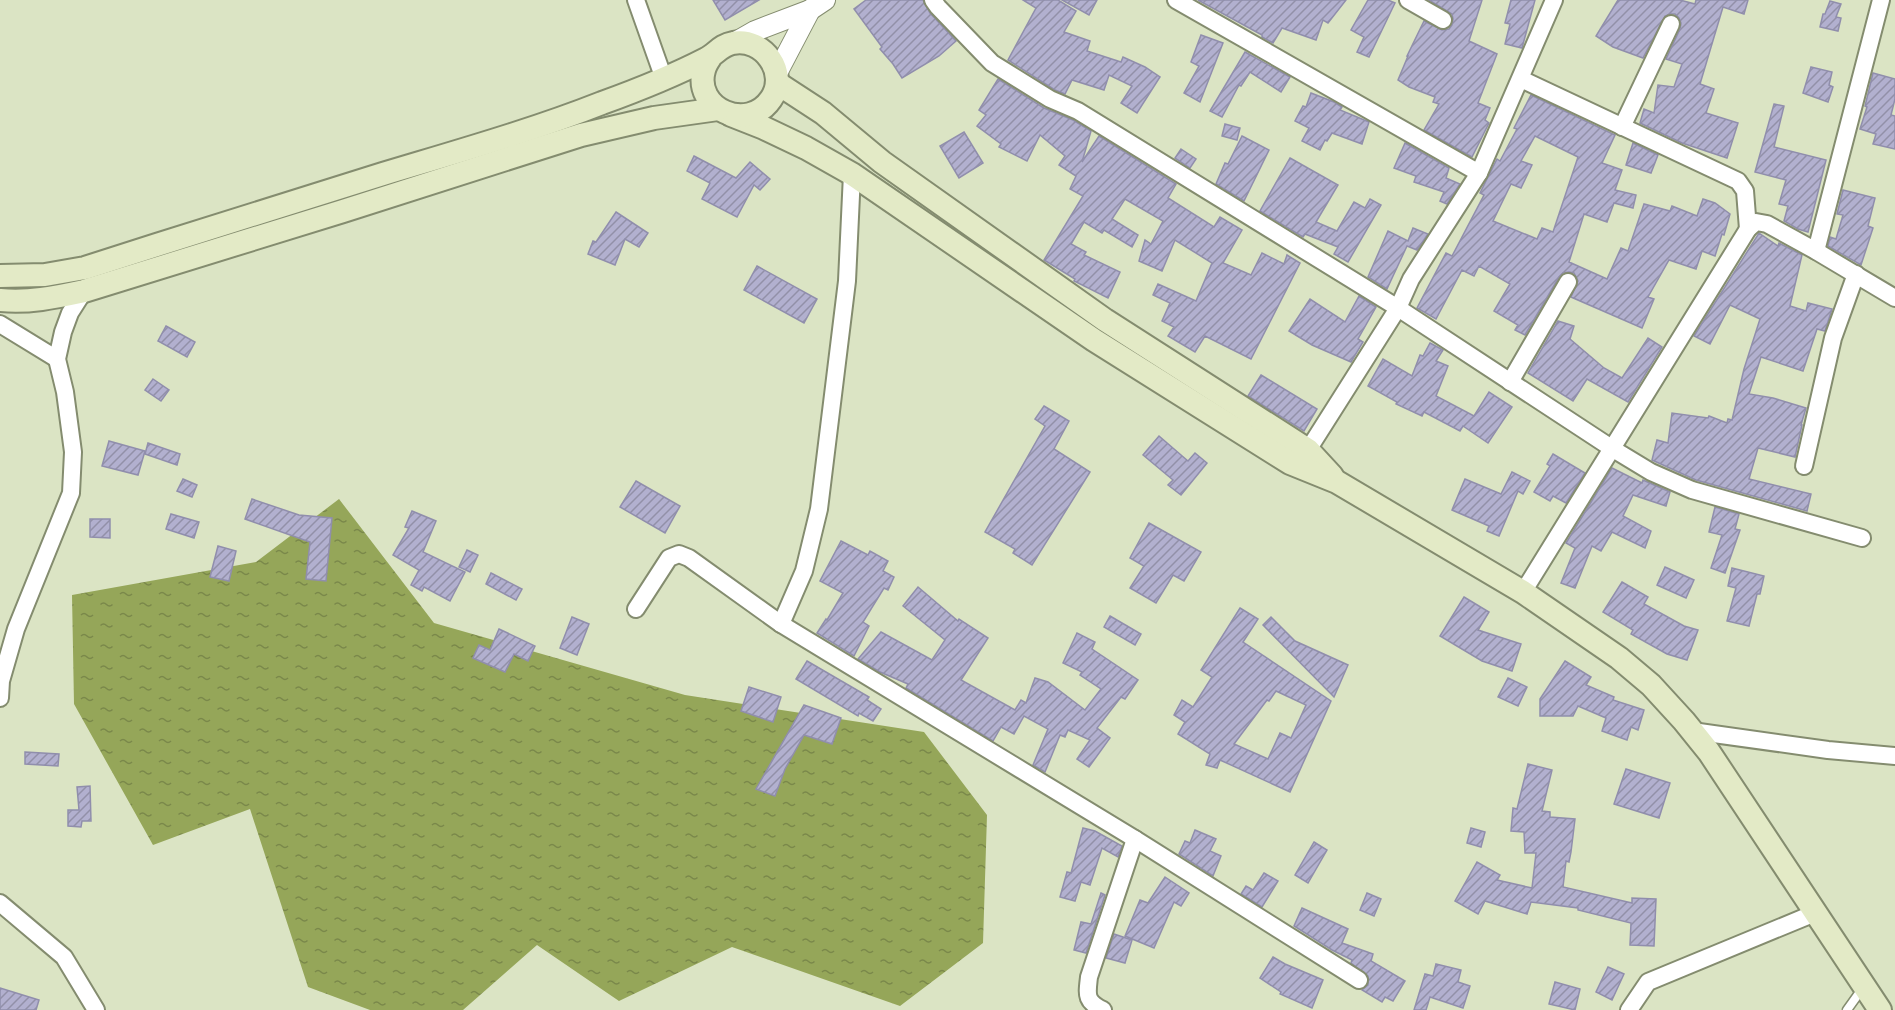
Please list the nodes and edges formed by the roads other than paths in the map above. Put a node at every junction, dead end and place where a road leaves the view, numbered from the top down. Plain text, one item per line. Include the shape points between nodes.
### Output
1 (636, 0) edge
2 (933, 0) edge
3 (1176, 0) edge
4 (1408, 0) edge
5 (1554, 0) edge
6 (1881, 0) edge
7 (815, 4) edge
8 (1443, 20) dead end
9 (1671, 24) dead end
10 (734, 43) junction
11 (710, 58) junction
12 (777, 78) junction
13 (664, 79) junction
14 (1521, 79) junction
15 (725, 112) junction
16 (1622, 128) junction
17 (1479, 173) junction
18 (852, 174) junction
19 (1748, 229) junction
20 (1816, 250) junction
21 (1856, 274) junction
22 (0, 276) edge
23 (1568, 282) dead end
24 (84, 291) junction
25 (1895, 298) edge
26 (0, 300) edge
27 (1398, 308) junction
28 (0, 324) edge
29 (57, 359) junction
30 (1510, 382) junction
31 (1613, 449) junction
32 (1308, 450) junction
33 (1803, 466) dead end
34 (1337, 482) junction
35 (1862, 538) dead end
36 (1523, 592) junction
37 (636, 609) dead end
38 (781, 624) junction
39 (0, 698) edge
40 (1692, 731) junction
41 (1895, 756) edge
42 (1135, 839) junction
43 (0, 903) edge
44 (1815, 913) junction
45 (1359, 980) dead end
46 (1864, 986) junction
47 (96, 1010) edge
48 (1102, 1010) edge
49 (1629, 1010) edge
50 (1847, 1010) edge
51 (1880, 1010) edge

1 - 13 street
2 - 27 street via 992,63 1050,99 1078,111
3 - 17 street
4 - 8 street
5 - 14 street
6 - 20 street
7 - 10 street
7 - 12 street
9 - 16 street
10 - 11 main road via 720,48
10 - 12 main road via 748,43 761,49 772,60
11 - 13 main road
11 - 15 main road via 703,85 708,99
12 - 15 main road via 772,98 762,110 747,116
12 - 32 main road via 882,162 1105,320
13 - 22 main road via 577,113 85,268 45,275
14 - 16 street
14 - 17 street
15 - 18 main road via 806,148
15 - 24 main road via 654,118 581,135
16 - 19 street via 1738,181 1745,191
17 - 27 street via 1411,279
18 - 34 main road via 1094,340 1290,463
18 - 38 street via 847,281 819,509 804,571
19 - 20 street via 1756,222 1767,224
19 - 31 street
20 - 21 street
21 - 25 street
21 - 33 street via 1833,338
23 - 30 street
24 - 26 main road via 45,299
24 - 29 street via 70,313
27 - 30 street
27 - 32 street
28 - 29 street
29 - 39 street via 73,452 71,493 16,629
30 - 31 street
31 - 35 street via 1692,490
31 - 36 street
32 - 34 main road
34 - 36 main road
36 - 40 main road via 1619,658 1651,685
37 - 38 street via 669,558 680,554
38 - 42 street
40 - 41 street
40 - 44 main road
42 - 45 street
42 - 48 street via 1089,976 1088,999
43 - 47 street via 64,957
44 - 46 main road
44 - 49 street via 1648,982
46 - 50 lane
46 - 51 main road

